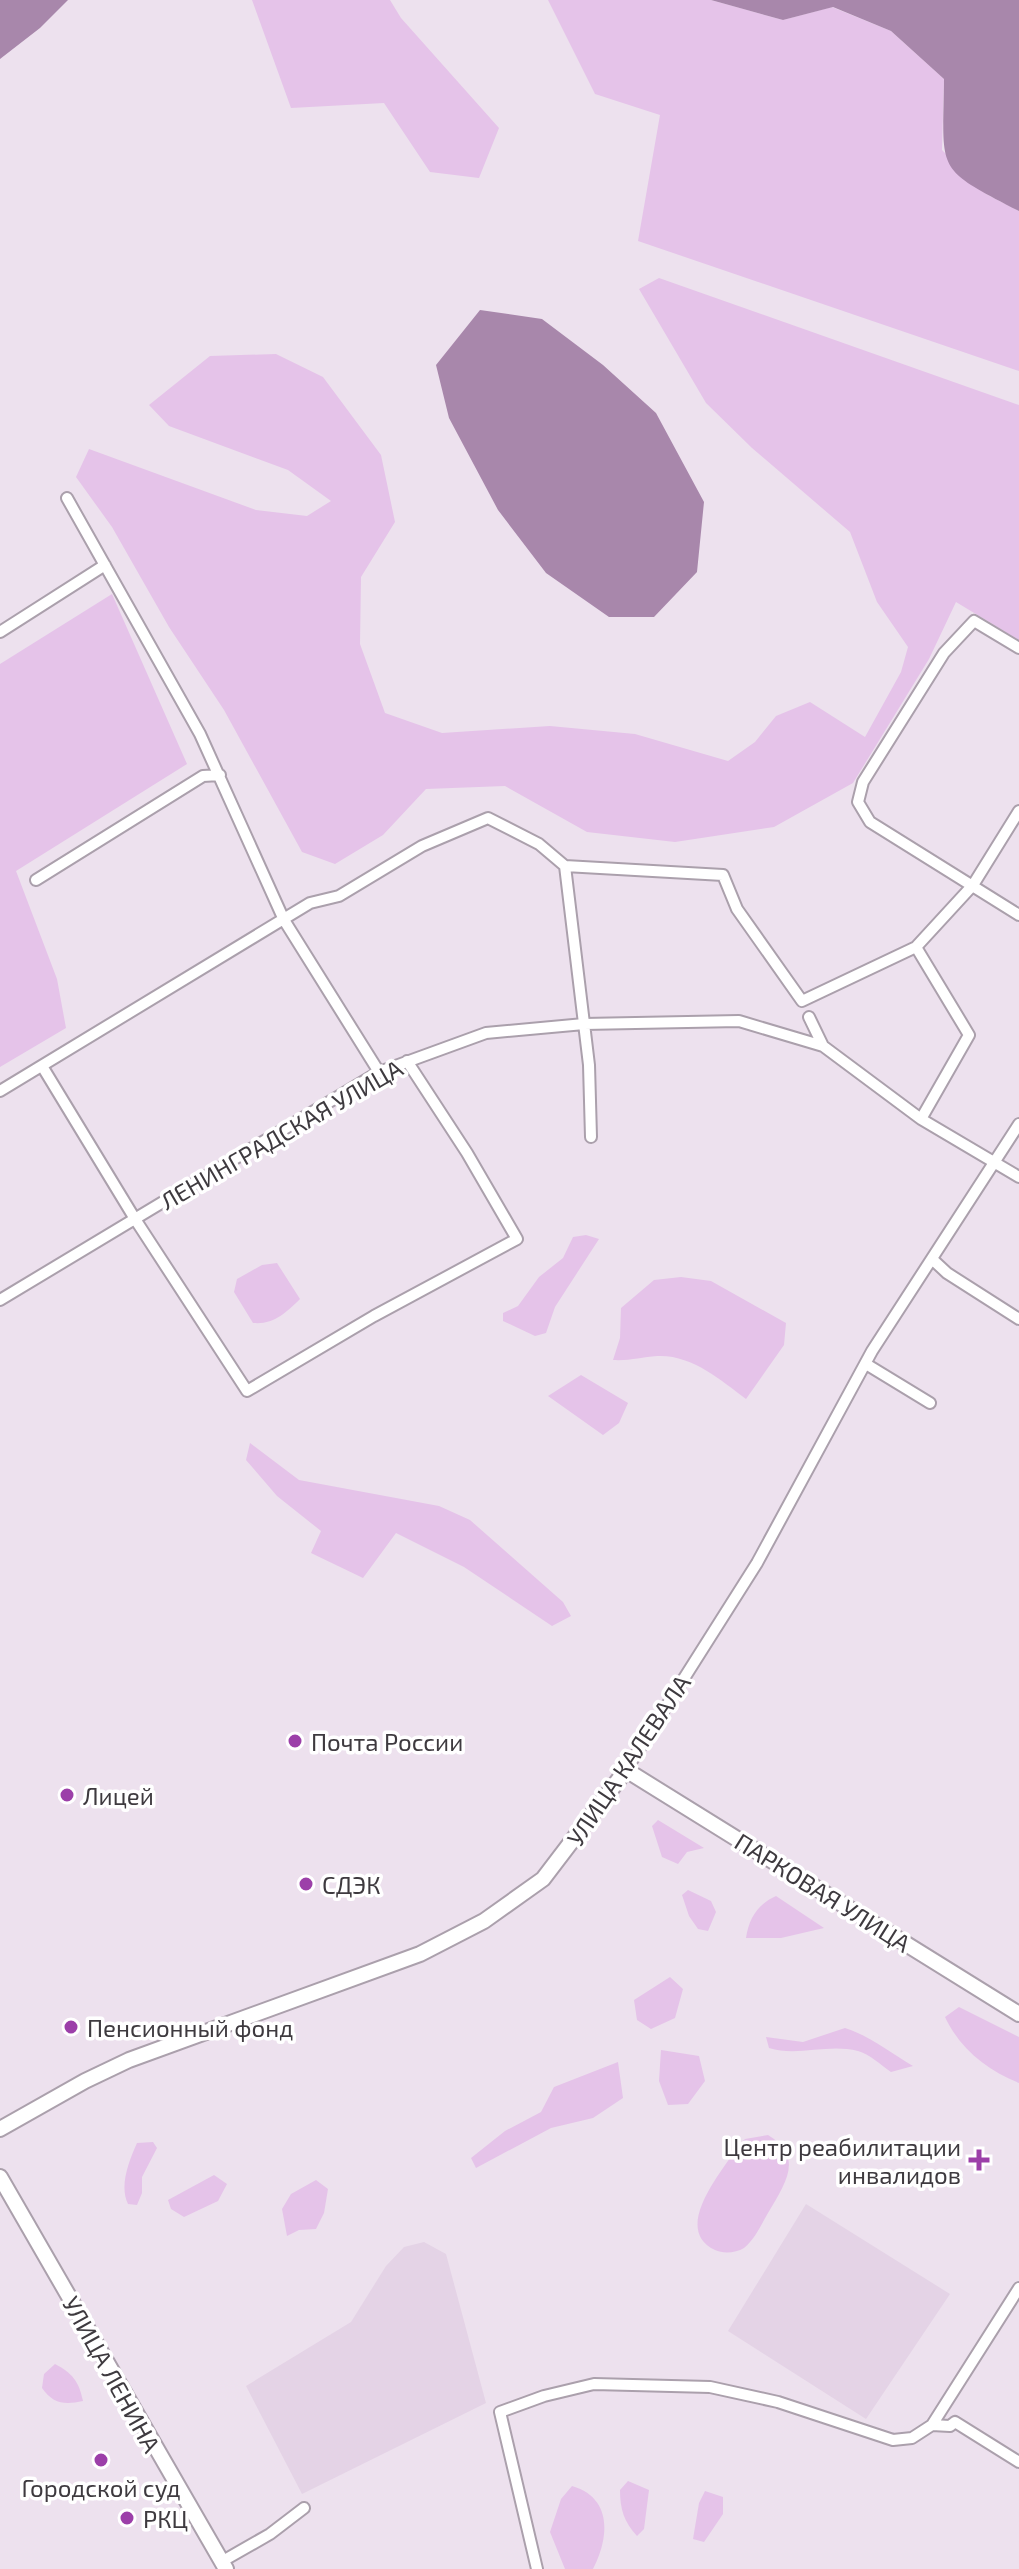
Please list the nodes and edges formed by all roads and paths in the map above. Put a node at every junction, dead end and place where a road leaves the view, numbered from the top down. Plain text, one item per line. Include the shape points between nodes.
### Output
1 (67, 498) dead end
2 (105, 565) junction
3 (0, 632) edge
4 (1019, 648) edge
5 (220, 775) junction
6 (1019, 811) edge
7 (565, 866) junction
8 (36, 880) dead end
9 (973, 885) junction
10 (1019, 915) edge
11 (284, 920) junction
12 (916, 947) junction
13 (809, 1017) dead end
14 (584, 1024) junction
15 (823, 1046) junction
16 (407, 1061) junction
17 (42, 1066) junction
18 (379, 1072) junction
19 (0, 1091) edge
20 (921, 1119) junction
21 (1019, 1124) edge
22 (591, 1137) dead end
23 (995, 1162) junction
24 (1019, 1177) edge
25 (135, 1219) junction
26 (933, 1260) junction
27 (0, 1300) edge
28 (1019, 1319) edge
29 (866, 1364) junction
30 (930, 1403) dead end
31 (626, 1770) junction
32 (1019, 2014) edge
33 (0, 2129) edge
34 (0, 2177) edge
35 (1019, 2288) edge
36 (932, 2425) junction
37 (1019, 2462) edge
38 (304, 2508) dead end
39 (223, 2566) edge
40 (537, 2569) edge

1 - 2 street
2 - 3 street
2 - 5 street
4 - 9 street via 974,621 936,666 863,782 858,802 870,822
5 - 8 street via 203,776
5 - 11 street
6 - 9 street
7 - 11 street via 539,844 488,818 422,846 339,896 310,903
7 - 12 street via 723,875 737,909 802,1001
7 - 14 street
9 - 10 street
9 - 12 street
11 - 17 street
11 - 18 street
12 - 20 street via 969,1035
13 - 15 street
14 - 15 street, ЛЕНИНГРАДСКАЯ УЛИЦА via 739,1021
14 - 16 street, ЛЕНИНГРАДСКАЯ УЛИЦА via 486,1033
14 - 22 street
15 - 20 street, ЛЕНИНГРАДСКАЯ УЛИЦА
16 - 18 street, ЛЕНИНГРАДСКАЯ УЛИЦА
16 - 25 street via 517,1239 247,1391
17 - 19 street
17 - 25 street
18 - 25 street, ЛЕНИНГРАДСКАЯ УЛИЦА
20 - 23 street, ЛЕНИНГРАДСКАЯ УЛИЦА
21 - 23 street, УЛИЦА КАЛЕВАЛА
23 - 24 street, ЛЕНИНГРАДСКАЯ УЛИЦА
23 - 26 street, УЛИЦА КАЛЕВАЛА
25 - 27 street, ЛЕНИНГРАДСКАЯ УЛИЦА
26 - 28 street
26 - 29 street, УЛИЦА КАЛЕВАЛА
29 - 30 street
29 - 31 street, УЛИЦА КАЛЕВАЛА via 757,1563
31 - 32 main road, ПАРКОВАЯ УЛИЦА
31 - 33 main road, УЛИЦА КАЛЕВАЛА via 543,1879 484,1921 420,1954 129,2060
34 - 39 main road, УЛИЦА ЛЕНИНА
35 - 36 street
36 - 37 street via 955,2422
36 - 40 street via 912,2438 893,2440 744,2393 661,2384 594,2384 500,2412
38 - 39 street

